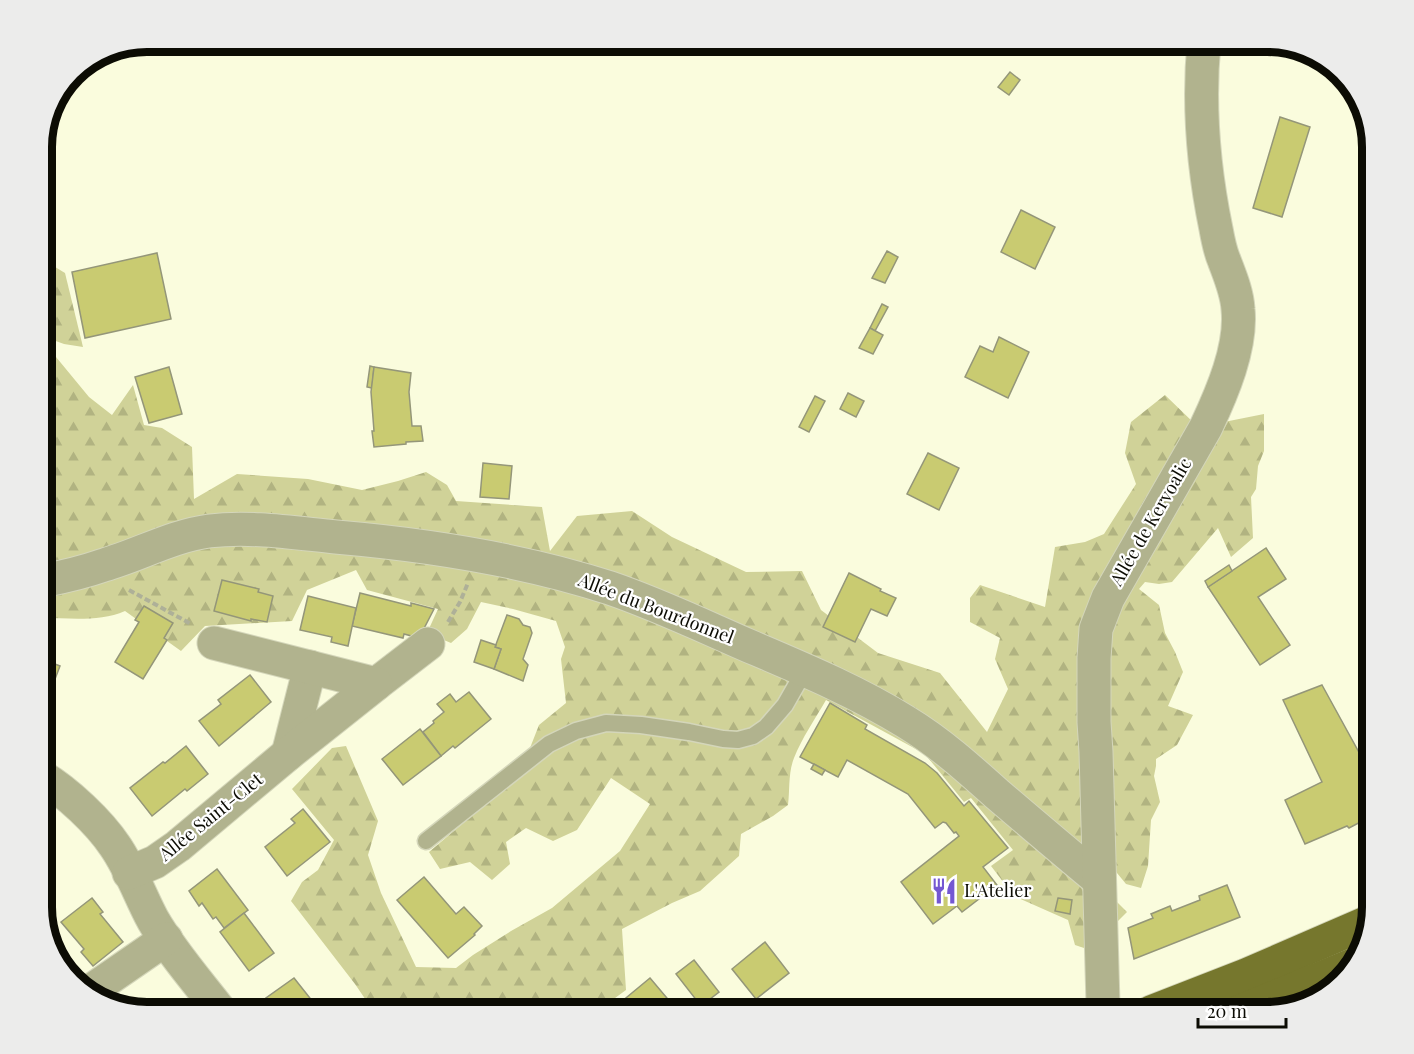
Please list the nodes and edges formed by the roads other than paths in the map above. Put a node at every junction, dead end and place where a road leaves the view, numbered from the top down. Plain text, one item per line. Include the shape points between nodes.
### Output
1 (1203, 52) edge
2 (53, 578) edge
3 (214, 643) road end
4 (428, 644) road end
5 (310, 667) junction
6 (805, 670) junction
7 (376, 684) junction
8 (288, 754) junction
9 (53, 785) edge
10 (426, 841) dead end
11 (129, 873) junction
12 (1099, 880) junction
13 (1360, 926) edge
14 (166, 939) junction
15 (1334, 972) edge
16 (97, 987) edge
17 (213, 1002) edge
18 (1102, 1002) edge
19 (1177, 1002) edge
20 (1262, 1002) edge

1 - 12 street, Allée de Kervoalic via 1203,154 1216,230 1238,309 1238,334 1215,409 1108,598 1096,629 1093,686
2 - 6 street, Allée du Bourdonnel via 206,532 251,530 365,539 479,555 613,589
3 - 5 street
4 - 7 street, Allée Saint-Clet
5 - 7 street
5 - 8 street
6 - 10 lane via 785,705 766,728 753,736 723,739 606,723 576,731 549,744
6 - 12 street, Allée du Bourdonnel via 906,722 945,749
7 - 8 street, Allée Saint-Clet
8 - 11 street, Allée Saint-Clet via 178,846
9 - 11 street via 105,833
11 - 14 street
12 - 18 street, Allée de Kervoalic
13 - 19 main road
14 - 16 street
14 - 17 street
15 - 20 main road

